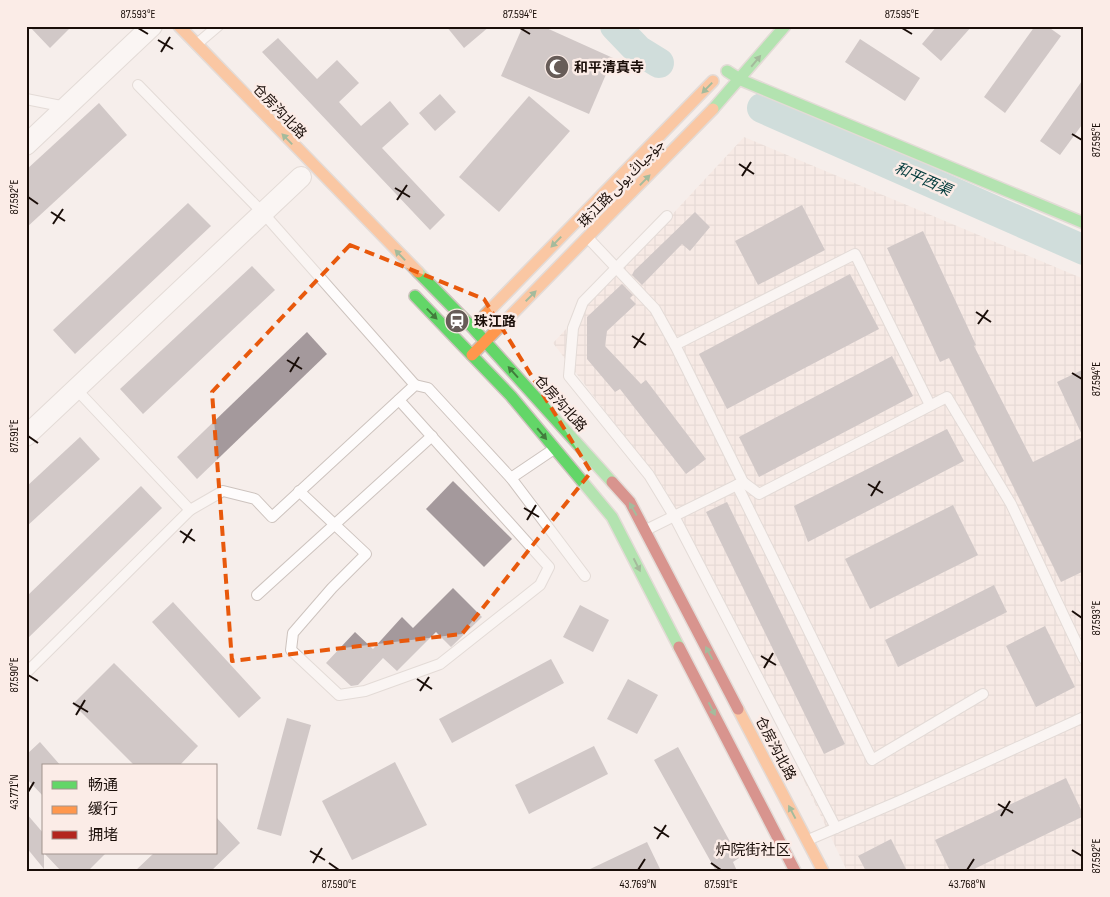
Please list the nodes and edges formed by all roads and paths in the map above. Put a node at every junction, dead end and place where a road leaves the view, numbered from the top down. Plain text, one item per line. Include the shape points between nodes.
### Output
1 (179, 26) edge
2 (218, 26) edge
3 (785, 26) edge
4 (157, 28) edge
5 (196, 44) junction
6 (741, 80) junction
7 (138, 85) dead end
8 (26, 99) edge
9 (66, 108) junction
10 (26, 145) edge
11 (301, 177) dead end
12 (264, 214) junction
13 (667, 216) dead end
14 (1084, 223) edge
15 (589, 238) junction
16 (617, 268) junction
17 (406, 287) dead end
18 (473, 328) junction
19 (459, 342) junction
20 (486, 342) junction
21 (675, 345) junction
22 (472, 355) junction
23 (415, 385) junction
24 (76, 389) junction
25 (399, 400) junction
26 (930, 405) junction
27 (26, 436) edge
28 (432, 436) junction
29 (555, 448) junction
30 (511, 478) junction
31 (740, 483) junction
32 (300, 491) junction
33 (190, 510) junction
34 (674, 516) junction
35 (335, 525) junction
36 (645, 531) junction
37 (585, 576) dead end
38 (257, 595) dead end
39 (1084, 659) edge
40 (26, 670) edge
41 (983, 694) dead end
42 (1084, 717) edge
43 (836, 828) junction
44 (807, 840) junction
45 (795, 871) edge
46 (823, 871) edge

1 - 5 main road, 仓房沟北路
2 - 5 lane
6 -> 3 main road, 珠江路 جۇجياڭ يولى
4 - 9 street
18 -> 5 main road, 仓房沟北路
6 - 14 main road
15 -> 6 main road, 珠江路 جۇجياڭ يولى
6 -> 18 main road, 珠江路 جۇجياڭ يولى via 729,66
7 - 12 lane
8 - 9 lane
9 - 10 street
11 - 12 street
12 - 23 lane
12 - 24 street
13 - 16 lane
15 - 16 lane
20 -> 15 main road, 珠江路 جۇجياڭ يولى
16 - 21 lane via 655,309
16 - 34 lane via 583,302 573,328 569,376 649,475
17 -> 19 main road
18 - 19 main road, 珠江路 جۇجياڭ يولى
18 - 20 main road, 仓房沟北路
19 - 22 main road
20 - 22 main road, 珠江路 جۇجياڭ يولى
36 -> 20 main road, 仓房沟北路 via 630,502
21 - 26 lane via 855,254
21 - 31 lane
22 -> 29 main road
23 - 25 lane
23 - 30 lane via 428,388
24 - 27 street
24 - 33 lane
25 - 28 lane
25 - 32 lane
26 - 31 lane via 759,494
26 - 39 lane via 948,397 1011,504
28 - 35 lane
28 - 35 lane via 549,567 540,585 440,664 365,691 340,695 291,650 294,633 366,554
29 - 30 lane
29 -> 45 main road via 612,517
30 - 37 lane
31 - 34 lane
31 - 41 lane via 872,760
32 - 33 lane via 272,517 255,499 223,492
32 - 35 lane
33 - 40 lane
34 - 36 lane
34 - 43 lane
35 - 38 lane
44 -> 36 main road, 仓房沟北路
42 - 43 lane
43 - 44 lane
44 - 46 main road, 仓房沟北路

